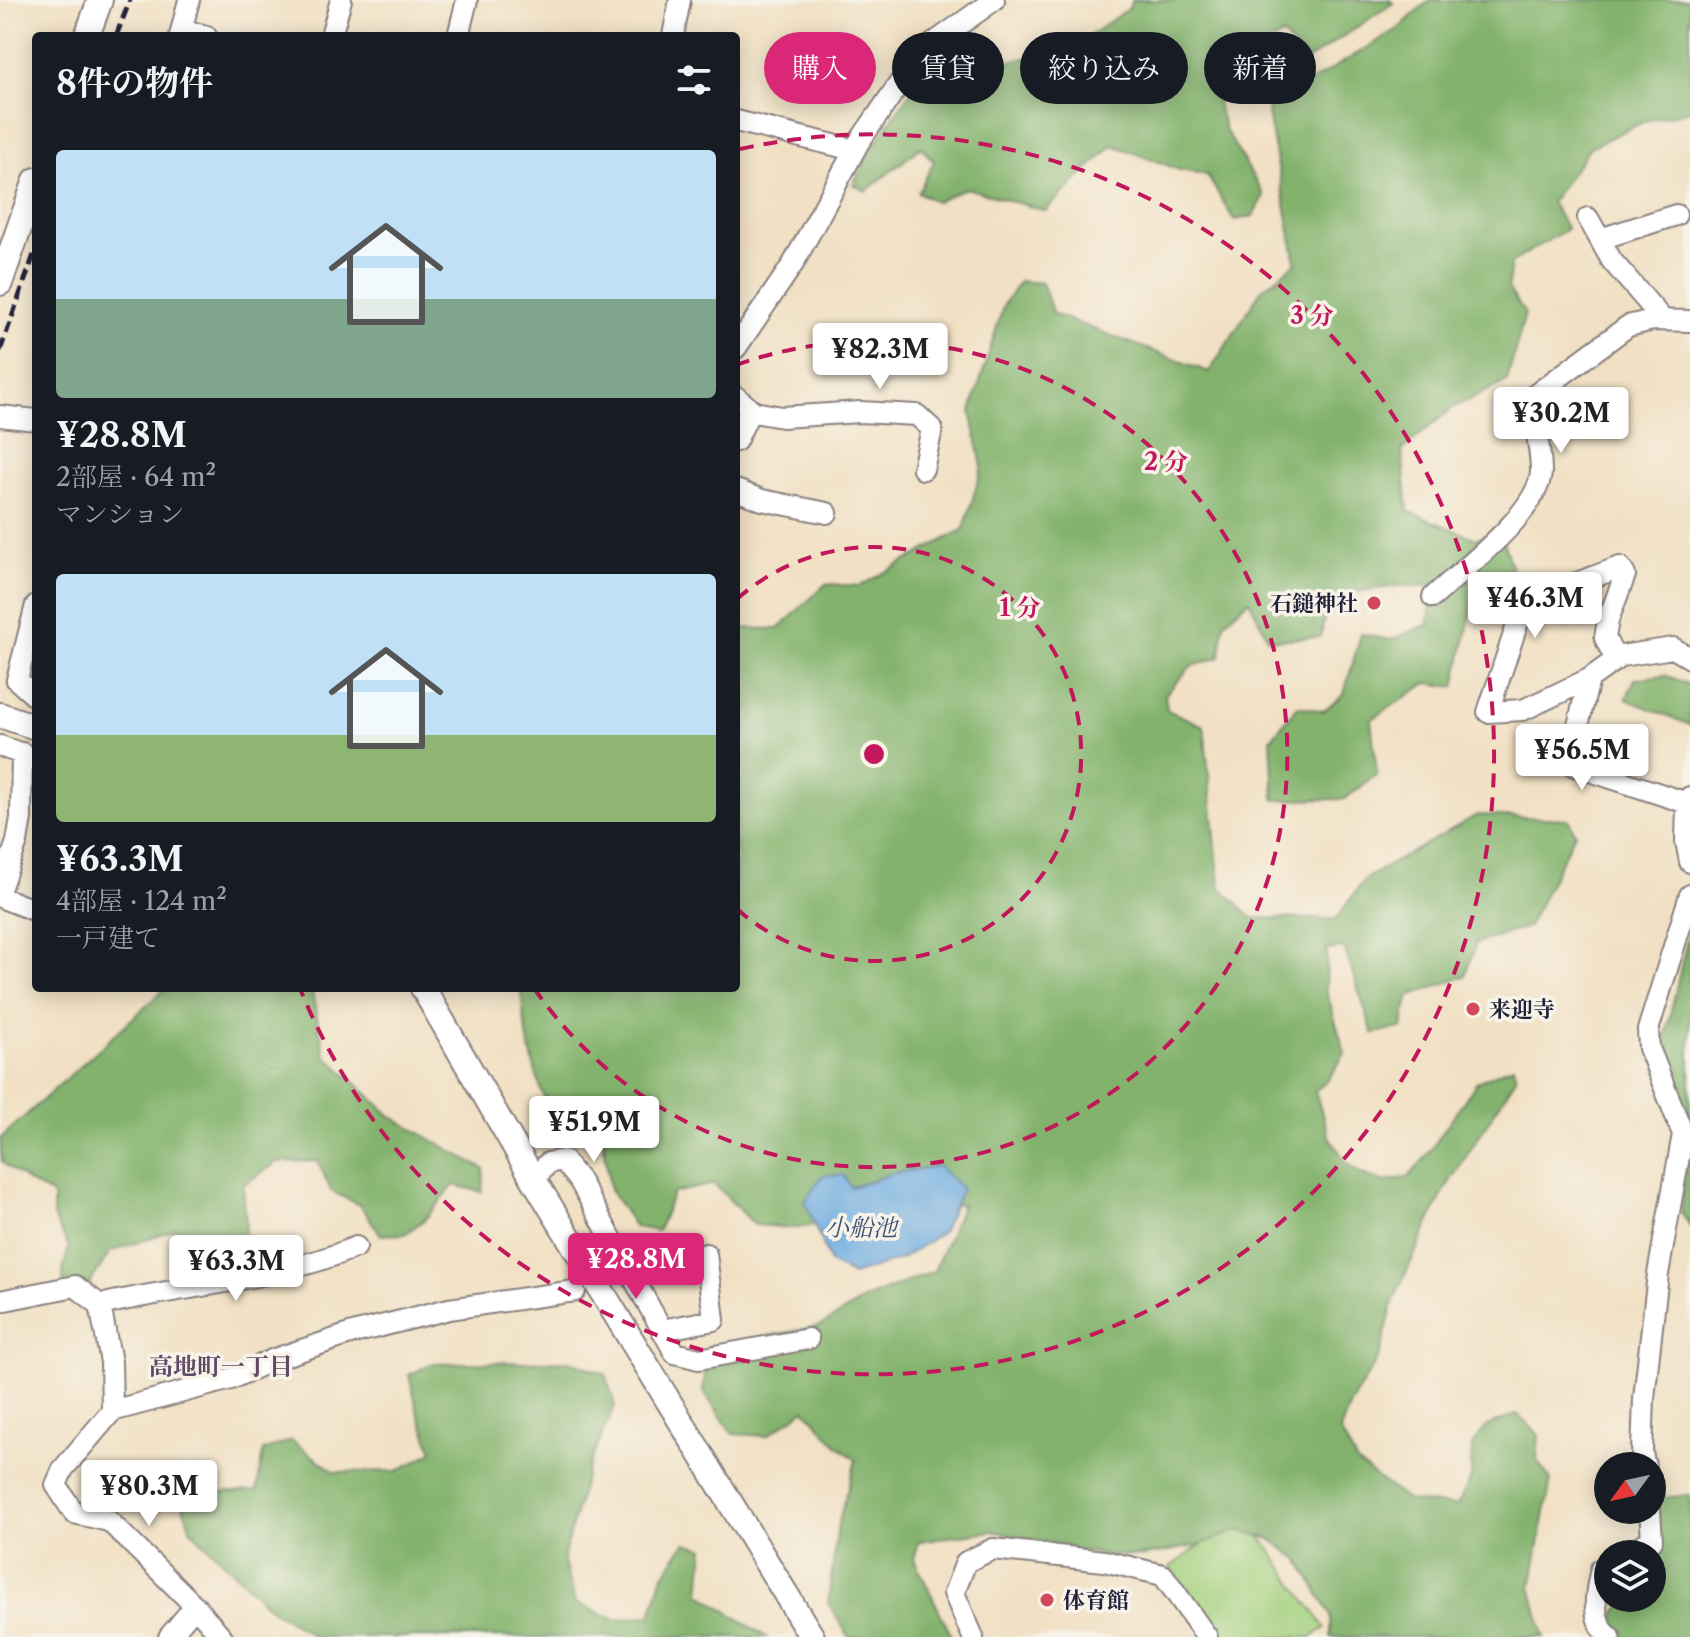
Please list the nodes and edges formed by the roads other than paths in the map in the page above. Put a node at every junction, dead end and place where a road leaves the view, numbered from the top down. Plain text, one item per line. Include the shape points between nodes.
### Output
1 (100, 0) edge
2 (189, 0) edge
3 (341, 0) edge
4 (467, 0) edge
5 (680, 0) edge
6 (994, 0) edge
7 (88, 32) edge
8 (181, 32) edge
9 (332, 32) edge
10 (459, 32) edge
11 (674, 32) edge
12 (740, 122) edge
13 (854, 150) junction
14 (32, 191) edge
15 (1676, 215) dead end
16 (1588, 218) dead end
17 (1600, 239) junction
18 (0, 283) edge
19 (1663, 320) junction
20 (1690, 321) edge
21 (740, 342) edge
22 (743, 403) edge
23 (0, 416) edge
24 (32, 420) edge
25 (923, 469) dead end
26 (740, 492) edge
27 (827, 513) dead end
28 (1433, 597) dead end
29 (32, 621) edge
30 (1690, 658) edge
31 (1616, 660) junction
32 (1589, 679) junction
33 (32, 693) edge
34 (0, 715) edge
35 (32, 726) edge
36 (0, 746) edge
37 (29, 756) edge
38 (1689, 800) edge
39 (8, 840) edge
40 (1690, 862) edge
41 (0, 889) edge
42 (1690, 895) edge
43 (0, 897) edge
44 (32, 909) edge
45 (425, 992) edge
46 (534, 1180) junction
47 (356, 1247) dead end
48 (706, 1254) dead end
49 (575, 1291) tunnel mouth
50 (0, 1301) edge
51 (100, 1305) junction
52 (662, 1330) junction
53 (808, 1339) dead end
54 (112, 1411) junction
55 (1642, 1452) edge
56 (195, 1606) junction
57 (1597, 1612) edge
58 (169, 1637) edge
59 (222, 1637) edge
60 (812, 1637) edge
61 (973, 1637) edge
62 (1207, 1637) edge
63 (1610, 1637) edge

1 - 7 street
2 - 8 street
3 - 9 street
4 - 10 street
5 - 11 street
6 - 13 street via 934,43 910,68
12 - 13 street
13 - 21 street via 793,264
14 - 18 street
15 - 17 street
16 - 17 street
17 - 19 street via 1612,261
19 - 20 street
19 - 28 street via 1628,326 1531,398 1541,474 1533,497 1513,524
22 - 25 street via 754,412 782,417 917,415 932,429
23 - 24 street
26 - 27 street
29 - 33 street via 17,680
30 - 31 street via 1673,648
31 - 32 street
31 - 32 street via 1605,638 1625,575 1620,567 1555,591 1521,613 1488,712 1523,710
32 - 38 street via 1569,764
34 - 35 street
36 - 37 street
37 - 39 street via 21,818
38 - 40 street
39 - 41 street
42 - 55 street via 1648,1030 1649,1048 1683,1134 1658,1274
43 - 44 street
45 - 46 street
46 - 52 street via 548,1163 563,1160
46 - 60 street
47 - 51 street via 321,1262
48 - 52 street via 714,1320
49 - 54 street via 449,1309 353,1333 231,1379
50 - 51 street via 75,1286
51 - 54 street via 111,1362
52 - 53 street via 675,1353 699,1359
54 - 56 street via 63,1469 56,1485 74,1513 109,1521
56 - 58 street
56 - 59 street
57 - 63 street
61 - 62 street via 954,1593 966,1562 993,1549 1104,1561 1163,1575

